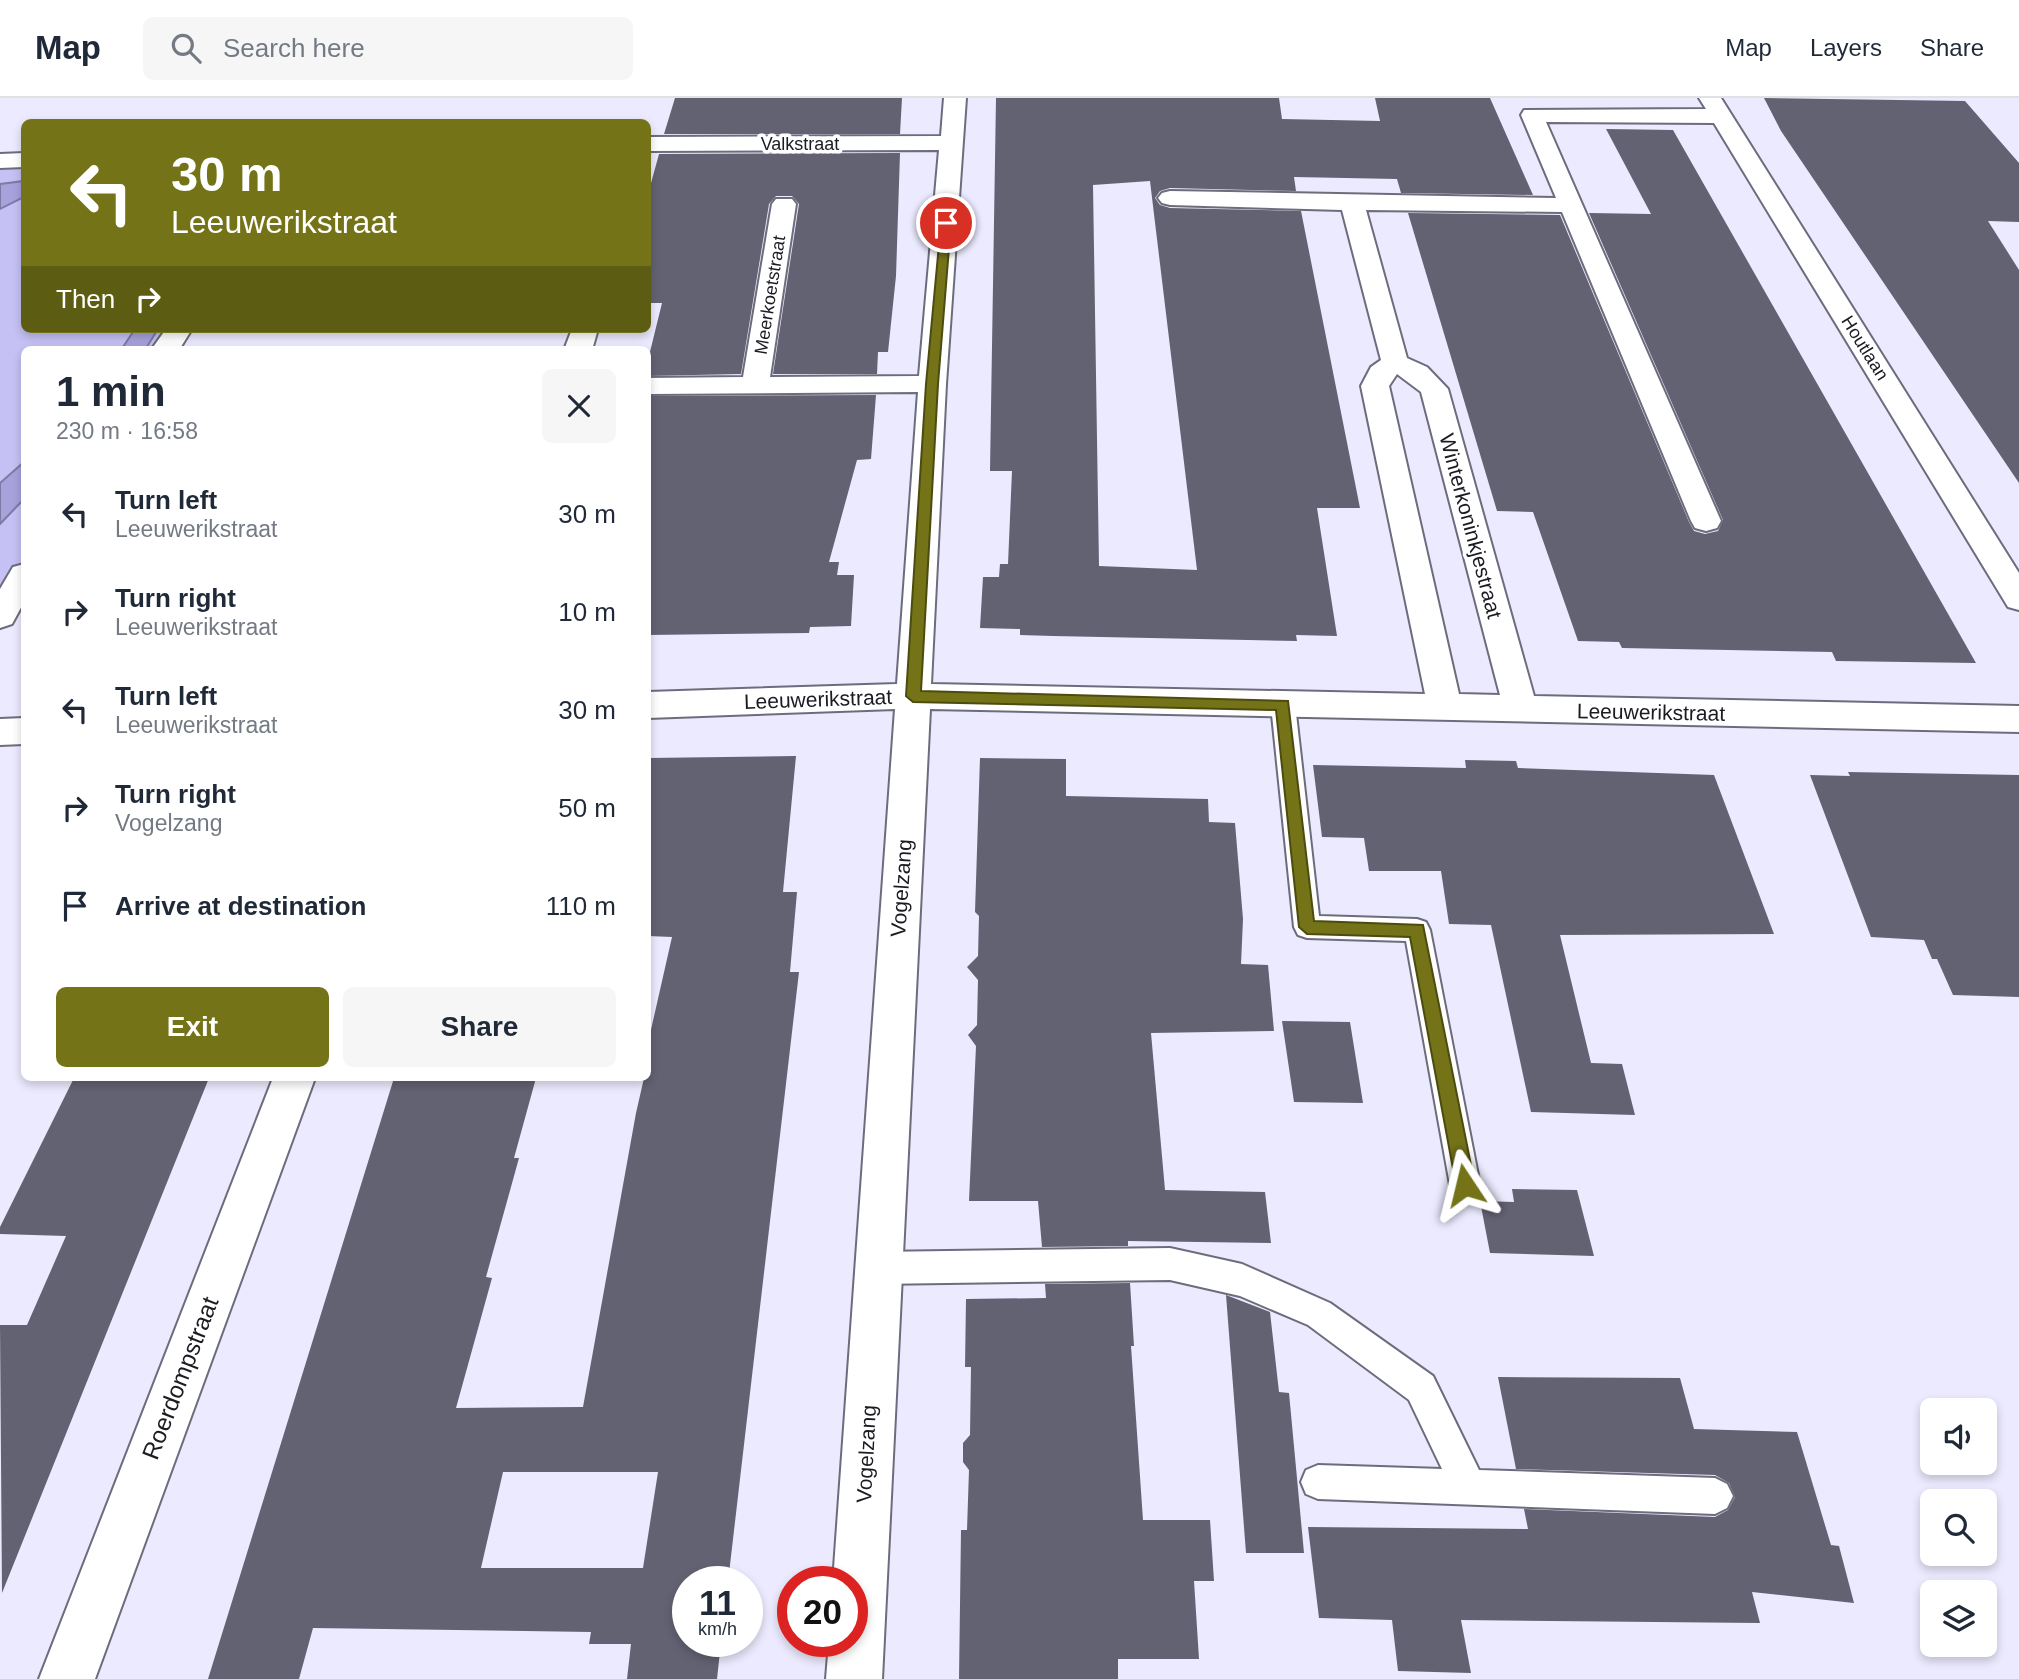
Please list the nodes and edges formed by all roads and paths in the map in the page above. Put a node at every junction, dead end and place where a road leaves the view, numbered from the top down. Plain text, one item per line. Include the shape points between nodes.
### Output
1 (955, 98) edge
2 (1716, 107) edge
3 (953, 143) junction
4 (651, 144) edge
5 (21, 160) edge
6 (0, 161) edge
7 (1170, 198) dead end
8 (1352, 203) junction
9 (784, 204) dead end
10 (1571, 205) junction
11 (1395, 363) junction
12 (932, 384) junction
13 (651, 386) edge
14 (755, 386) junction
15 (1706, 521) dead end
16 (21, 580) edge
17 (2019, 599) edge
18 (0, 616) edge
19 (913, 696) junction
20 (651, 705) edge
21 (1283, 705) junction
22 (1445, 709) junction
23 (1521, 710) junction
24 (2019, 719) edge
25 (21, 731) edge
26 (0, 732) edge
27 (293, 1081) edge
28 (1465, 1185) dead end
29 (876, 1268) junction
30 (1318, 1482) dead end
31 (1469, 1487) junction
32 (1715, 1496) dead end
33 (67, 1679) edge
34 (853, 1679) edge

1 - 3 street, Vogelzang
2 - 10 street via 1532,115
2 - 17 street, Houtlaan
3 - 4 street, Valkstraat
3 - 12 street, Vogelzang
5 - 6 street
7 - 8 street
8 - 10 street
8 - 11 street
9 - 14 street, Meerkoetstraat
10 - 15 street
11 - 22 street via 1381,373 1375,386
11 - 23 street, Winterkoninkjestraat via 1434,388
12 - 14 street, Meerkoetstraat
12 - 19 street, Vogelzang
13 - 14 street, Meerkoetstraat
16 - 18 street
19 - 20 street, Leeuwerikstraat
19 - 21 street, Leeuwerikstraat
19 - 29 street, Vogelzang
21 - 22 street, Leeuwerikstraat
21 - 28 lane via 1307,927 1417,930
22 - 23 street, Leeuwerikstraat
23 - 24 street, Leeuwerikstraat
25 - 26 street
27 - 33 street, Roerdompstraat
29 - 31 lane via 1170,1264 1242,1280 1319,1314 1421,1388
29 - 34 street, Vogelzang
30 - 31 lane
31 - 32 lane

